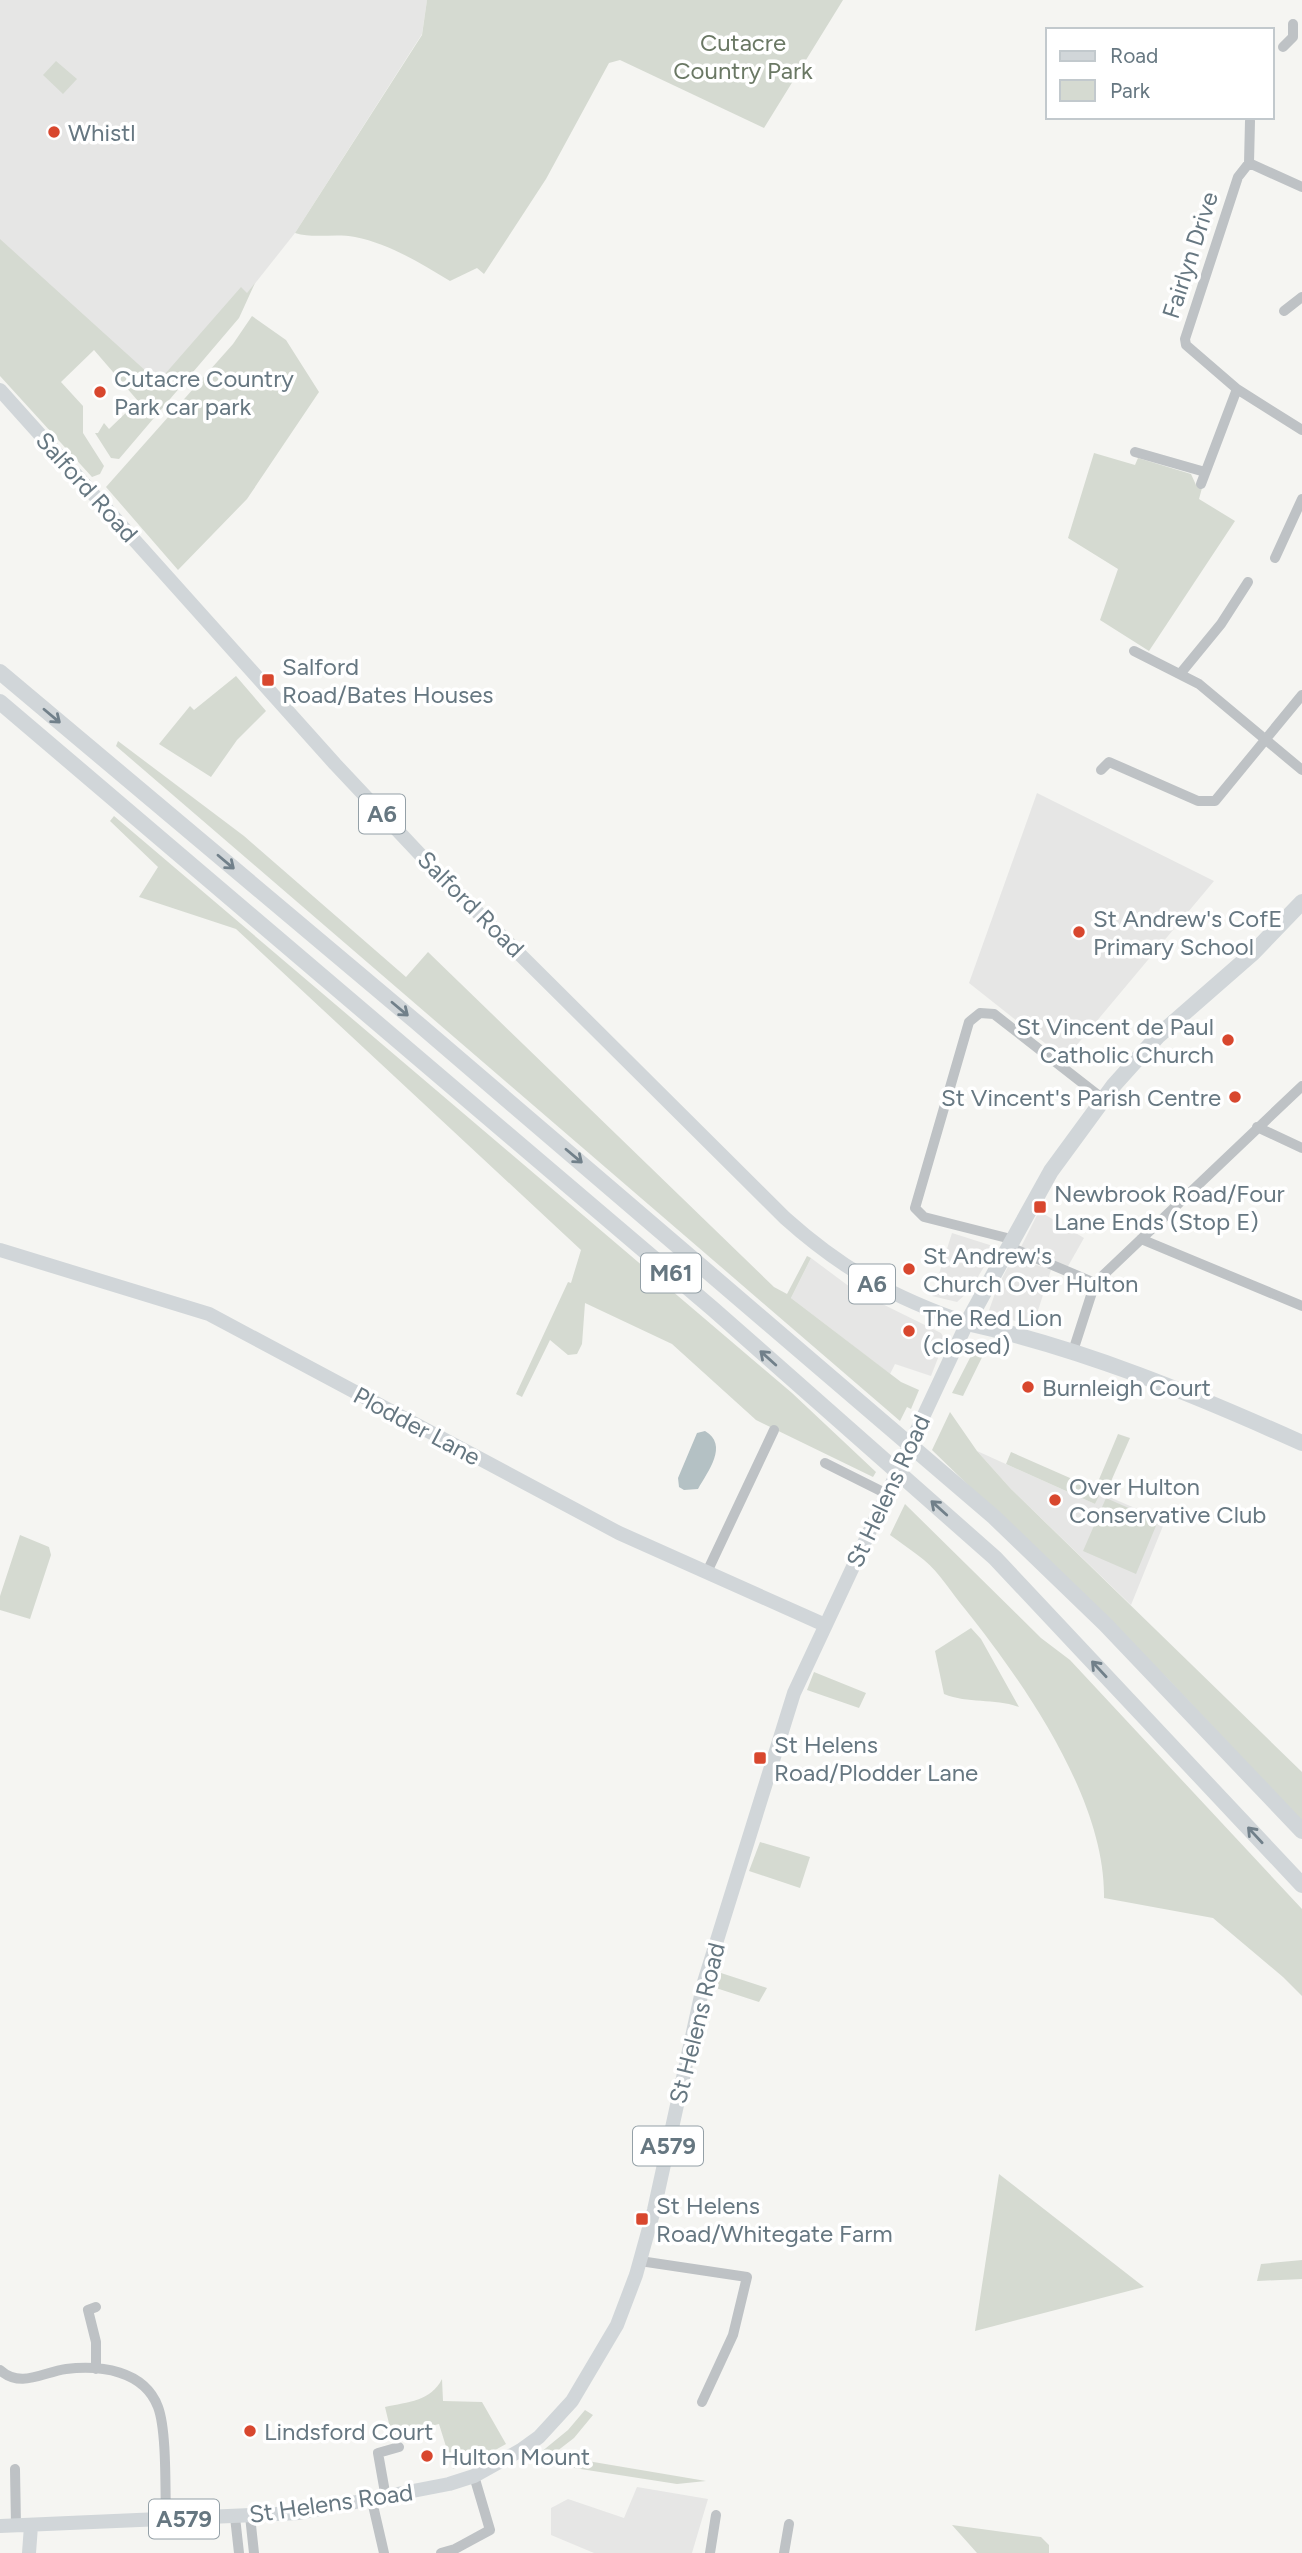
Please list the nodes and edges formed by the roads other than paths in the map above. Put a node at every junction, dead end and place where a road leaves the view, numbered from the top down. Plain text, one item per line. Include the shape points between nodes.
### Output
1 (1293, 23) dead end
2 (1297, 39) edge
3 (1283, 47) dead end
4 (1250, 121) dead end
5 (1249, 163) junction
6 (1302, 187) edge
7 (1302, 297) edge
8 (1284, 311) dead end
9 (1237, 388) junction
10 (0, 390) edge
11 (1302, 430) edge
12 (1135, 452) dead end
13 (1205, 472) junction
14 (1201, 484) dead end
15 (1302, 499) edge
16 (1275, 558) dead end
17 (1243, 584) dead end
18 (1134, 651) dead end
19 (0, 672) edge
20 (1180, 674) junction
21 (1302, 695) edge
22 (0, 702) edge
23 (1267, 739) junction
24 (1101, 770) dead end
25 (1302, 770) edge
26 (1302, 902) edge
27 (1302, 1086) edge
28 (1103, 1100) junction
29 (1257, 1127) junction
30 (1302, 1149) edge
31 (1141, 1239) junction
32 (1009, 1243) junction
33 (0, 1250) edge
34 (1095, 1283) junction
35 (1302, 1306) edge
36 (967, 1323) junction
37 (1073, 1351) junction
38 (774, 1430) dead end
39 (1302, 1443) edge
40 (825, 1463) dead end
41 (883, 1495) junction
42 (707, 1572) junction
43 (825, 1625) junction
44 (1302, 1831) edge
45 (1302, 1885) edge
46 (640, 2261) junction
47 (96, 2307) dead end
48 (96, 2369) junction
49 (0, 2370) edge
50 (702, 2402) dead end
51 (399, 2447) dead end
52 (15, 2469) dead end
53 (474, 2476) junction
54 (379, 2499) junction
55 (716, 2515) dead end
56 (243, 2517) junction
57 (166, 2520) junction
58 (789, 2524) dead end
59 (0, 2526) edge
60 (16, 2526) junction
61 (32, 2526) junction
62 (29, 2553) edge
63 (239, 2553) edge
64 (254, 2553) edge
65 (384, 2553) edge
66 (441, 2553) edge
67 (710, 2553) edge
68 (784, 2553) edge

1 - 2 street
2 - 3 street
4 - 5 street
5 - 6 street
5 - 9 street, Fairlyn Drive via 1238,177 1185,339 1189,350
7 - 8 street
9 - 11 street, Fairlyn Drive
9 - 13 street
10 - 36 main road, Salford Road / A6 via 430,865 785,1218 873,1285
12 - 13 street
13 - 14 street
15 - 16 street
17 - 20 street via 1221,624
18 - 20 street
19 -> 44 highway, M61 via 994,1517 1105,1624
20 - 23 street via 1214,695
21 - 23 street
45 -> 22 highway, M61 via 995,1558 713,1309
23 - 24 street via 1209,803 1109,762
23 - 25 street
26 - 28 highway, A579 via 1253,953 1158,1036
27 - 29 street
28 - 32 highway, A579 via 1051,1171
28 - 32 street via 994,1014 980,1013 969,1022 915,1208 924,1217
29 - 30 street
29 - 31 street
31 - 34 street
31 - 35 street
32 - 34 street
32 - 36 highway, A579
33 - 42 main road, Plodder Lane via 209,1314 562,1504
34 - 37 street
36 - 37 highway, A6
36 - 41 main road, St Helens Road / A579
37 - 39 highway, A6
38 - 42 street
40 - 41 street
41 - 43 main road, St Helens Road / A579
42 - 43 main road, Plodder Lane
43 - 46 main road, St Helens Road / A579 via 784,1720 704,1982
46 - 50 street via 747,2277 733,2335
46 - 53 main road, St Helens Road / A579 via 617,2325 572,2400 539,2437
47 - 48 street via 88,2310 96,2342
48 - 49 street via 67,2369 31,2380 12,2378
48 - 57 street via 135,2378 158,2408
51 - 54 street via 378,2453
52 - 60 street
53 - 54 main road, St Helens Road / A579
53 - 66 street via 490,2530
54 - 56 main road, St Helens Road / A579
54 - 65 street
55 - 67 street
56 - 57 main road, St Helens Road / A579
56 - 63 street
56 - 64 street
57 - 61 main road, St Helens Road / A579
58 - 68 street
59 - 60 main road, St Helens Road / A579
60 - 61 main road, St Helens Road / A579
61 - 62 main road

